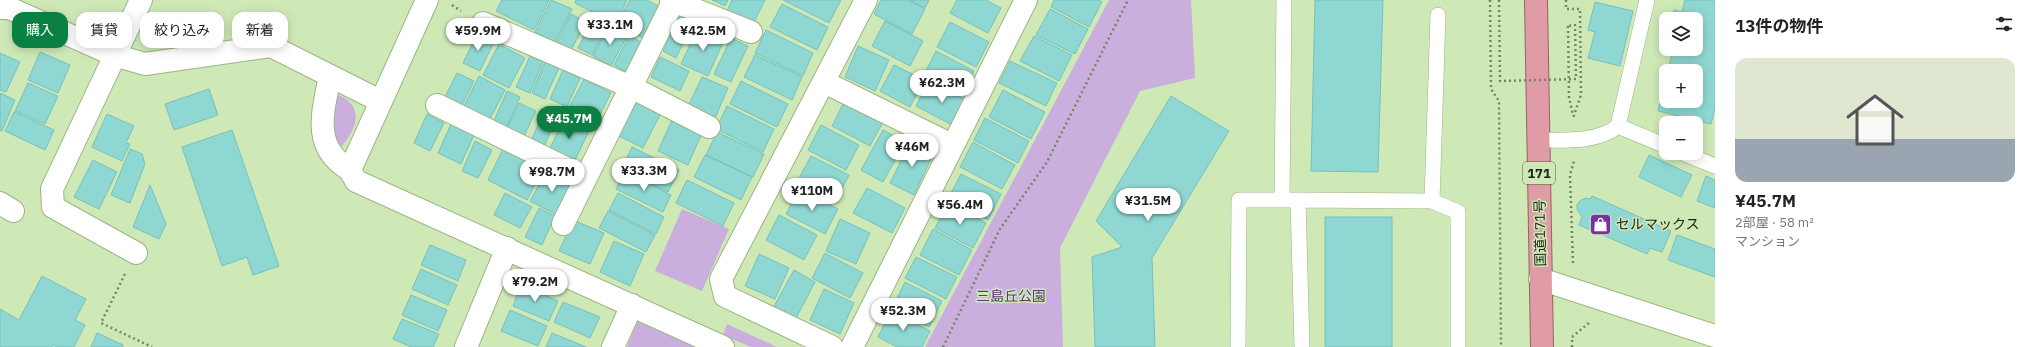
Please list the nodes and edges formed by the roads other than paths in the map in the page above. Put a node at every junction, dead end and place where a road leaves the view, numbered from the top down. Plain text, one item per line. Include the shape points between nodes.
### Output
1 (141, 0) edge
2 (427, 0) edge
3 (673, 0) edge
4 (866, 0) edge
5 (1026, 0) edge
6 (1284, 0) edge
7 (1536, 0) edge
8 (1647, 0) edge
9 (0, 8) edge
10 (1438, 15) dead end
11 (482, 23) dead end
12 (751, 32) dead end
13 (114, 55) junction
14 (330, 76) junction
15 (824, 82) junction
16 (631, 88) junction
17 (380, 101) junction
18 (437, 105) dead end
19 (1618, 126) junction
20 (709, 127) dead end
21 (1539, 140) junction
22 (1659, 143) edge
23 (952, 145) junction
24 (1700, 160) edge
25 (1715, 166) edge
26 (350, 170) junction
27 (586, 178) junction
28 (1282, 200) junction
29 (1298, 200) junction
30 (1432, 201) junction
31 (563, 224) dead end
32 (507, 248) junction
33 (136, 252) road end
34 (1540, 279) junction
35 (632, 306) junction
36 (1715, 336) edge
37 (466, 347) edge
38 (613, 347) edge
39 (723, 347) edge
40 (832, 347) edge
41 (852, 347) edge
42 (1238, 347) edge
43 (1302, 347) edge
44 (1458, 347) edge
45 (1542, 347) edge

1 - 13 street
2 - 17 street
3 - 12 street
3 - 16 street
4 - 15 street
5 - 23 street
6 - 28 lane
7 - 21 highway, 国道171号 / 171
8 - 19 lane
9 - 13 street via 8,8
10 - 30 lane
11 - 16 street
13 - 14 street via 145,64 271,46
13 - 33 street via 52,189 53,208
14 - 17 street
14 - 26 street via 321,124 324,142 341,164
15 - 23 street
15 - 40 street via 721,279 725,296
16 - 20 street
16 - 27 street
17 - 26 street
18 - 27 street
19 - 21 lane via 1608,134 1595,137
19 - 22 lane
21 - 34 highway, 国道171号 / 171
23 - 41 street
24 - 25 lane
26 - 32 street via 356,182
27 - 31 street
28 - 29 lane
28 - 42 lane via 1239,200
29 - 30 lane
29 - 43 lane
30 - 44 lane via 1458,212
32 - 35 street
32 - 37 street
34 - 36 street
34 - 45 highway, 国道171号 / 171
35 - 38 street
35 - 39 street

